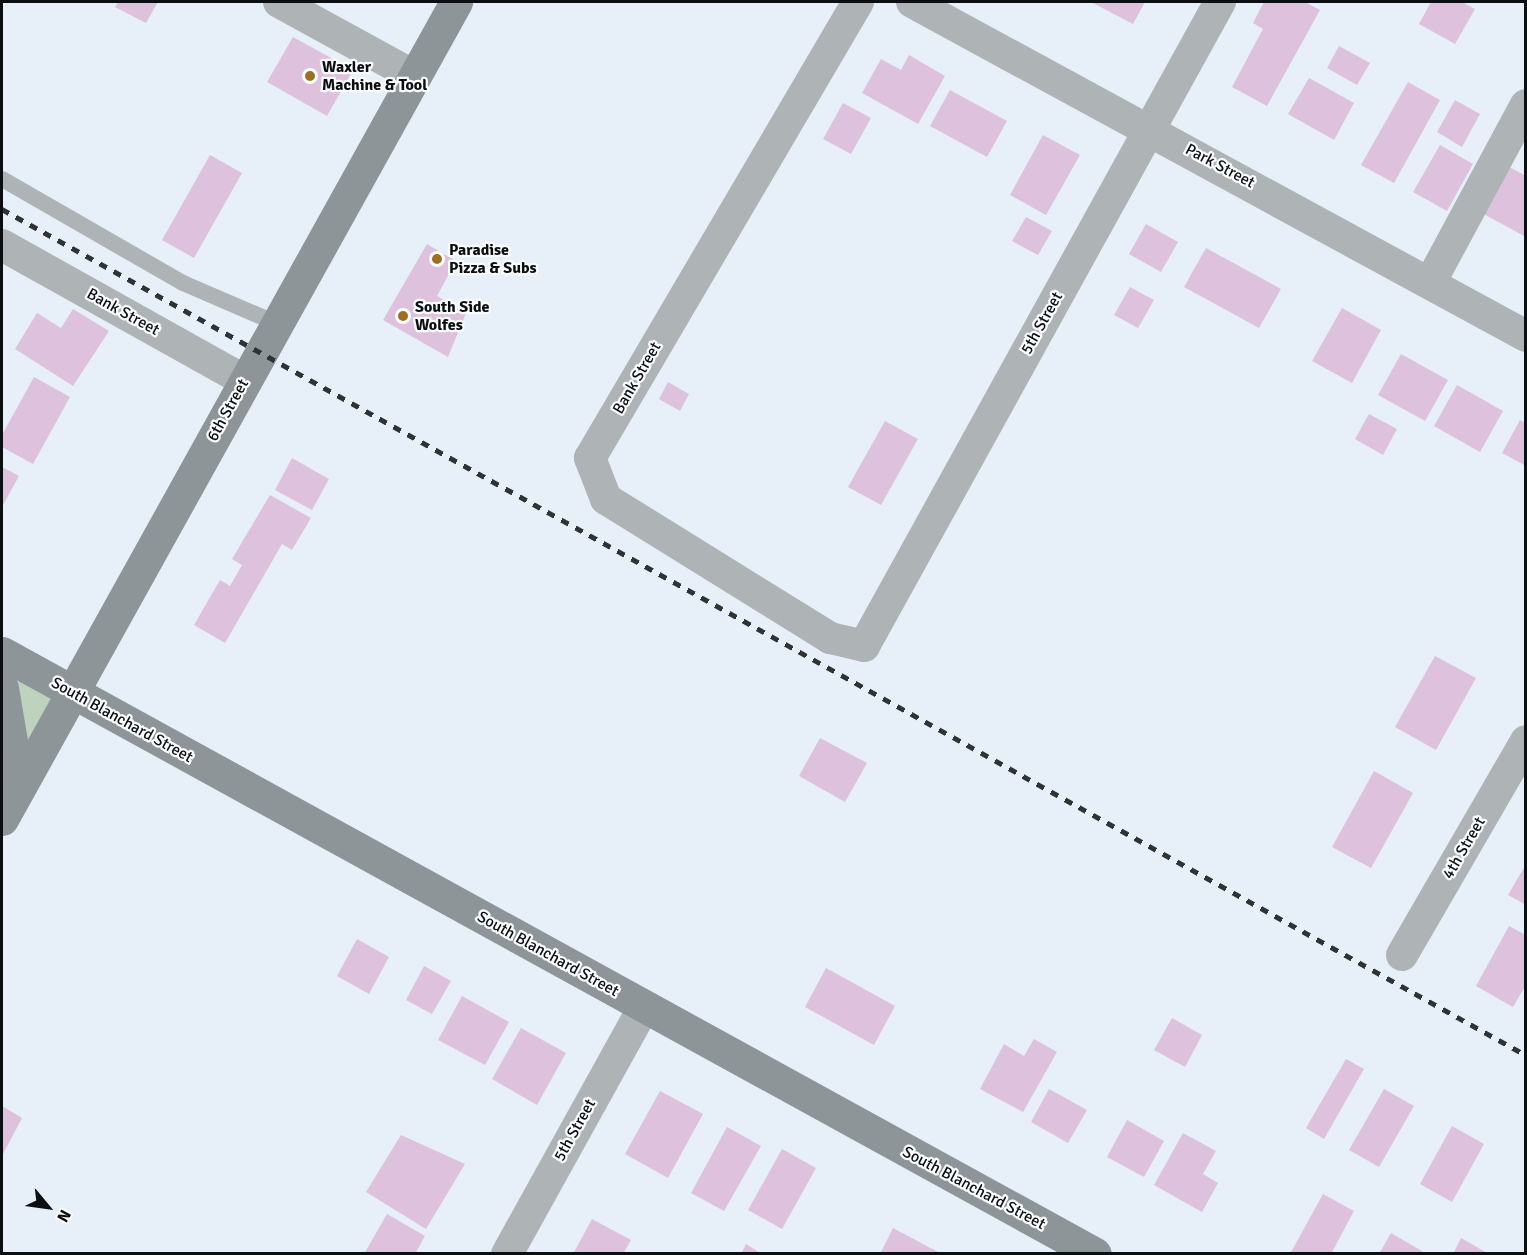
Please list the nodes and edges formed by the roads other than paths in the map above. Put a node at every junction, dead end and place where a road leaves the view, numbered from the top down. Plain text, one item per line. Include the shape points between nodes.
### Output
1 (279, 2) edge
2 (456, 2) edge
3 (858, 2) edge
4 (912, 2) edge
5 (1221, 2) edge
6 (414, 76) junction
7 (1526, 105) edge
8 (1150, 129) junction
9 (2, 179) edge
10 (2, 245) edge
11 (1430, 282) junction
12 (276, 323) junction
13 (1526, 336) edge
14 (244, 380) junction
15 (864, 646) joint
16 (2, 652) edge
17 (2, 688) edge
18 (71, 692) junction
19 (1526, 741) edge
20 (5, 812) edge
21 (1402, 955) dead end
22 (644, 1007) junction
23 (507, 1254) edge
24 (1095, 1254) edge

1 - 6 street
2 - 6 street, 6th Street
3 - 15 street, Bank Street via 590,458 606,499 830,638
4 - 8 street, Park Street
5 - 8 street, 5th Street
6 - 12 street, 6th Street
7 - 11 street
8 - 11 street, Park Street
8 - 15 street, 5th Street
9 - 12 lane via 183,283
10 - 14 street, Bank Street
11 - 13 street, Park Street
12 - 14 street, 6th Street
14 - 18 street, 6th Street
16 - 18 street, South Blanchard Street
17 - 20 street via 12,747
18 - 20 street, 6th Street
18 - 22 street, South Blanchard Street
19 - 21 street, 4th Street
22 - 23 street, 5th Street
22 - 24 street, South Blanchard Street

